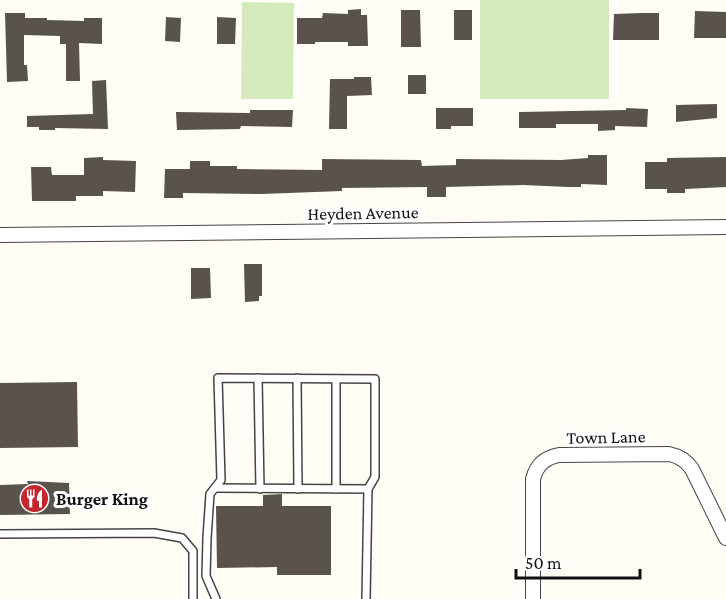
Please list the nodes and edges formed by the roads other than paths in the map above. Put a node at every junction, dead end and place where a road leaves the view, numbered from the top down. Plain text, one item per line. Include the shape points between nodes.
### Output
1 (726, 227) edge
2 (0, 235) edge
3 (258, 378) junction
4 (297, 378) junction
5 (336, 379) junction
6 (215, 488) junction
7 (260, 489) junction
8 (298, 489) junction
9 (336, 489) junction
10 (368, 489) junction
11 (0, 534) edge
12 (726, 538) edge
13 (193, 599) edge
14 (216, 599) edge
15 (366, 599) edge
16 (533, 599) edge

1 - 2 street, Heyden Avenue
3 - 4 lane
3 - 6 lane via 218,378 220,480
3 - 7 lane
4 - 5 lane
4 - 8 lane
5 - 9 lane
5 - 10 lane via 375,379 375,477
6 - 7 lane
6 - 14 lane via 210,494 207,576
7 - 8 lane
8 - 9 lane
9 - 10 lane
10 - 15 lane
11 - 13 lane via 154,533 182,538 193,551
12 - 16 street, Town Lane via 692,468 678,456 548,458 539,465 533,479

